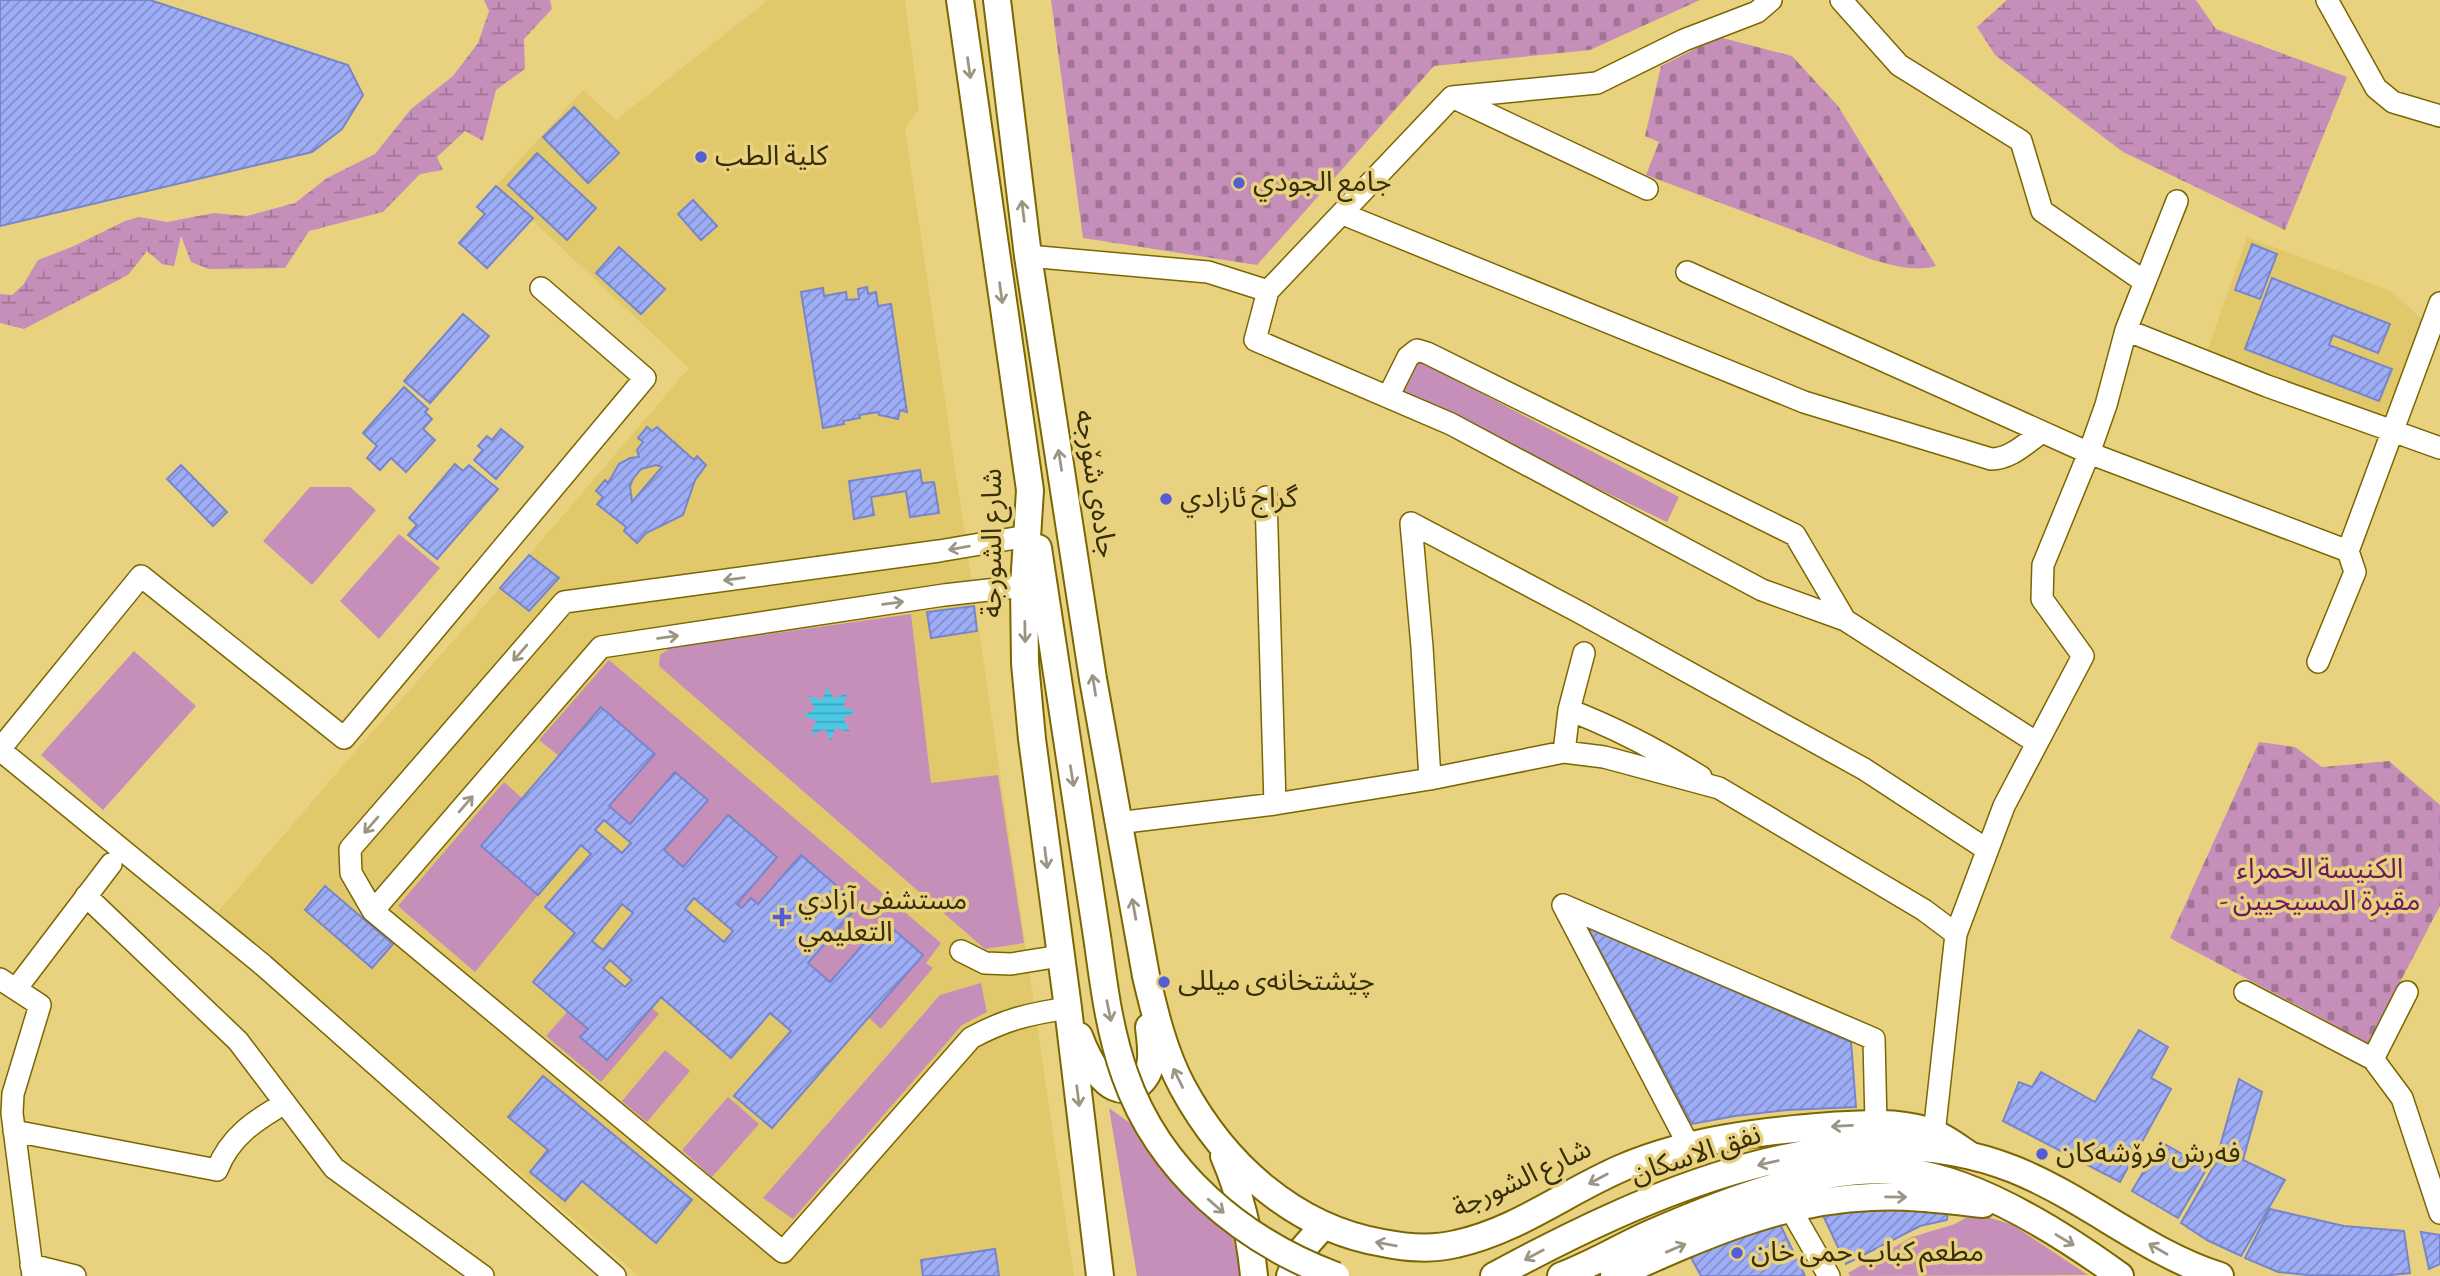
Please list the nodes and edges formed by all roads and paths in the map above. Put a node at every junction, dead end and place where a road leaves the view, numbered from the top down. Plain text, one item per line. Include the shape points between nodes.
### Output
1 (960, 0) edge
2 (997, 0) edge
3 (1770, 0) edge
4 (1841, 0) edge
5 (2328, 0) edge
6 (1452, 97) junction
7 (2440, 116) edge
8 (1647, 189) dead end
9 (2177, 201) dead end
10 (1343, 215) junction
11 (1028, 256) junction
12 (1688, 272) dead end
13 (2145, 282) junction
14 (541, 288) dead end
15 (1268, 291) junction
16 (2440, 303) edge
17 (2126, 330) junction
18 (1388, 397) junction
19 (2042, 432) junction
20 (2391, 432) junction
21 (2440, 448) edge
22 (2089, 453) junction
23 (1030, 490) junction
24 (1266, 497) dead end
25 (1027, 536) junction
26 (2348, 551) junction
27 (1024, 586) junction
28 (1845, 620) junction
29 (1584, 653) dead end
30 (2318, 662) dead end
31 (1569, 710) junction
32 (2036, 743) junction
33 (0, 750) edge
34 (1564, 752) junction
35 (1430, 779) junction
36 (1719, 788) junction
37 (1275, 804) junction
38 (1117, 823) junction
39 (1986, 849) junction
40 (111, 863) dead end
41 (86, 896) junction
42 (373, 911) junction
43 (1956, 934) junction
44 (961, 951) dead end
45 (1060, 956) junction
46 (1146, 976) junction
47 (8, 984) edge
48 (2245, 992) dead end
49 (2407, 992) dead end
50 (1068, 1006) junction
51 (2373, 1059) junction
52 (7, 1096) edge
53 (285, 1103) junction
54 (1876, 1124) junction
55 (13, 1131) junction
56 (1215, 1135) junction
57 (1933, 1141) junction
58 (1689, 1146) junction
59 (2008, 1207) junction
60 (1790, 1208) junction
61 (2440, 1213) edge
62 (1323, 1226) junction
63 (32, 1270) edge
64 (75, 1276) edge
65 (483, 1276) edge
66 (615, 1276) edge
67 (1100, 1276) edge
68 (1254, 1276) edge
69 (1290, 1276) edge
70 (1336, 1276) edge
71 (1494, 1276) edge
72 (1562, 1276) edge
73 (1614, 1276) edge
74 (1829, 1276) edge
75 (2120, 1276) edge
76 (2220, 1276) edge

1 -> 23 main road, شارع الشورجة
11 -> 2 main road, جادەی شۆرجە
3 - 6 street via 1757,12 1684,40 1597,83
4 - 13 street via 1899,65 2021,141 2042,211
5 - 7 street via 2376,88 2393,102
6 - 8 street
6 - 10 street
9 - 13 street
10 - 15 street
10 - 19 street via 1804,402 1991,459 2002,459
11 - 15 street via 1208,272
38 -> 11 main road, جادەی شۆرجە
12 - 19 street
13 - 17 street
14 - 33 street via 645,378 344,738 141,576
15 - 18 street via 1255,340
16 - 20 street
17 - 20 street
17 - 22 street
18 - 28 street via 1451,424 1762,590
18 - 28 street via 1408,357 1417,351 1464,371 1795,535
19 - 22 street
20 - 21 street
20 - 26 street
22 - 26 street
22 - 32 street via 2043,565 2042,599 2083,656
23 - 25 main road, شارع الشورجة
23 -> 70 main road, bridge via 1110,1017 1126,1078 1173,1161 1209,1201 1246,1230
24 - 37 street
25 - 27 main road, شارع الشورجة
25 -> 42 street via 564,602 350,849 351,873
26 - 30 street via 2355,572
42 -> 27 street via 601,647
27 -> 45 main road, شارع الشورجة via 1031,726
28 - 32 street
29 - 31 street
31 - 34 street
31 - 36 street via 1652,746
32 - 39 street
33 - 66 street via 263,965
34 - 35 street
34 - 36 street via 1604,757
35 - 37 street
35 - 39 street via 1411,523 1864,769
36 - 43 street via 1924,910
37 - 38 street
46 -> 38 main road, جادەی شۆرجە
39 - 43 street
40 - 41 street
41 - 47 street
41 - 53 street via 238,1041
42 - 50 street via 783,1252 971,1038 1019,1016
43 - 57 street
44 - 45 street via 985,963
45 - 50 main road, شارع الشورجة
46 - 50 main road via 1151,1062 1141,1082 1129,1089 1112,1085 1093,1066
56 -> 46 main road, شارع الشورجة via 1172,1066
47 - 52 street via 40,1005
48 - 51 street
49 - 51 street
50 -> 67 main road
51 - 61 street via 2402,1098
52 - 55 street
53 - 55 street via 241,1132 217,1170
53 - 65 street via 334,1168
54 - 57 main road, شارع الشورجة via 1912,1128
54 -> 58 main road, شارع الشورجة via 1770,1132
54 - 58 street via 1874,1039 1563,905
55 - 63 street
56 - 62 main road, شارع الشورجة via 1268,1191
56 - 68 main road via 1245,1213
57 -> 71 main road, نفق الاسكان via 1804,1155 1739,1170 1611,1217
76 -> 57 main road, شارع الشورجة via 2169,1255 2037,1179
58 -> 62 main road, شارع الشورجة via 1625,1166 1510,1226 1458,1244 1405,1247
60 -> 59 main road via 1880,1197
59 - 72 main road via 1929,1176 1862,1171 1797,1183 1722,1205
59 -> 75 main road
73 -> 60 main road via 1733,1224
60 - 74 street
62 - 69 main road via 1301,1251
63 - 64 street

